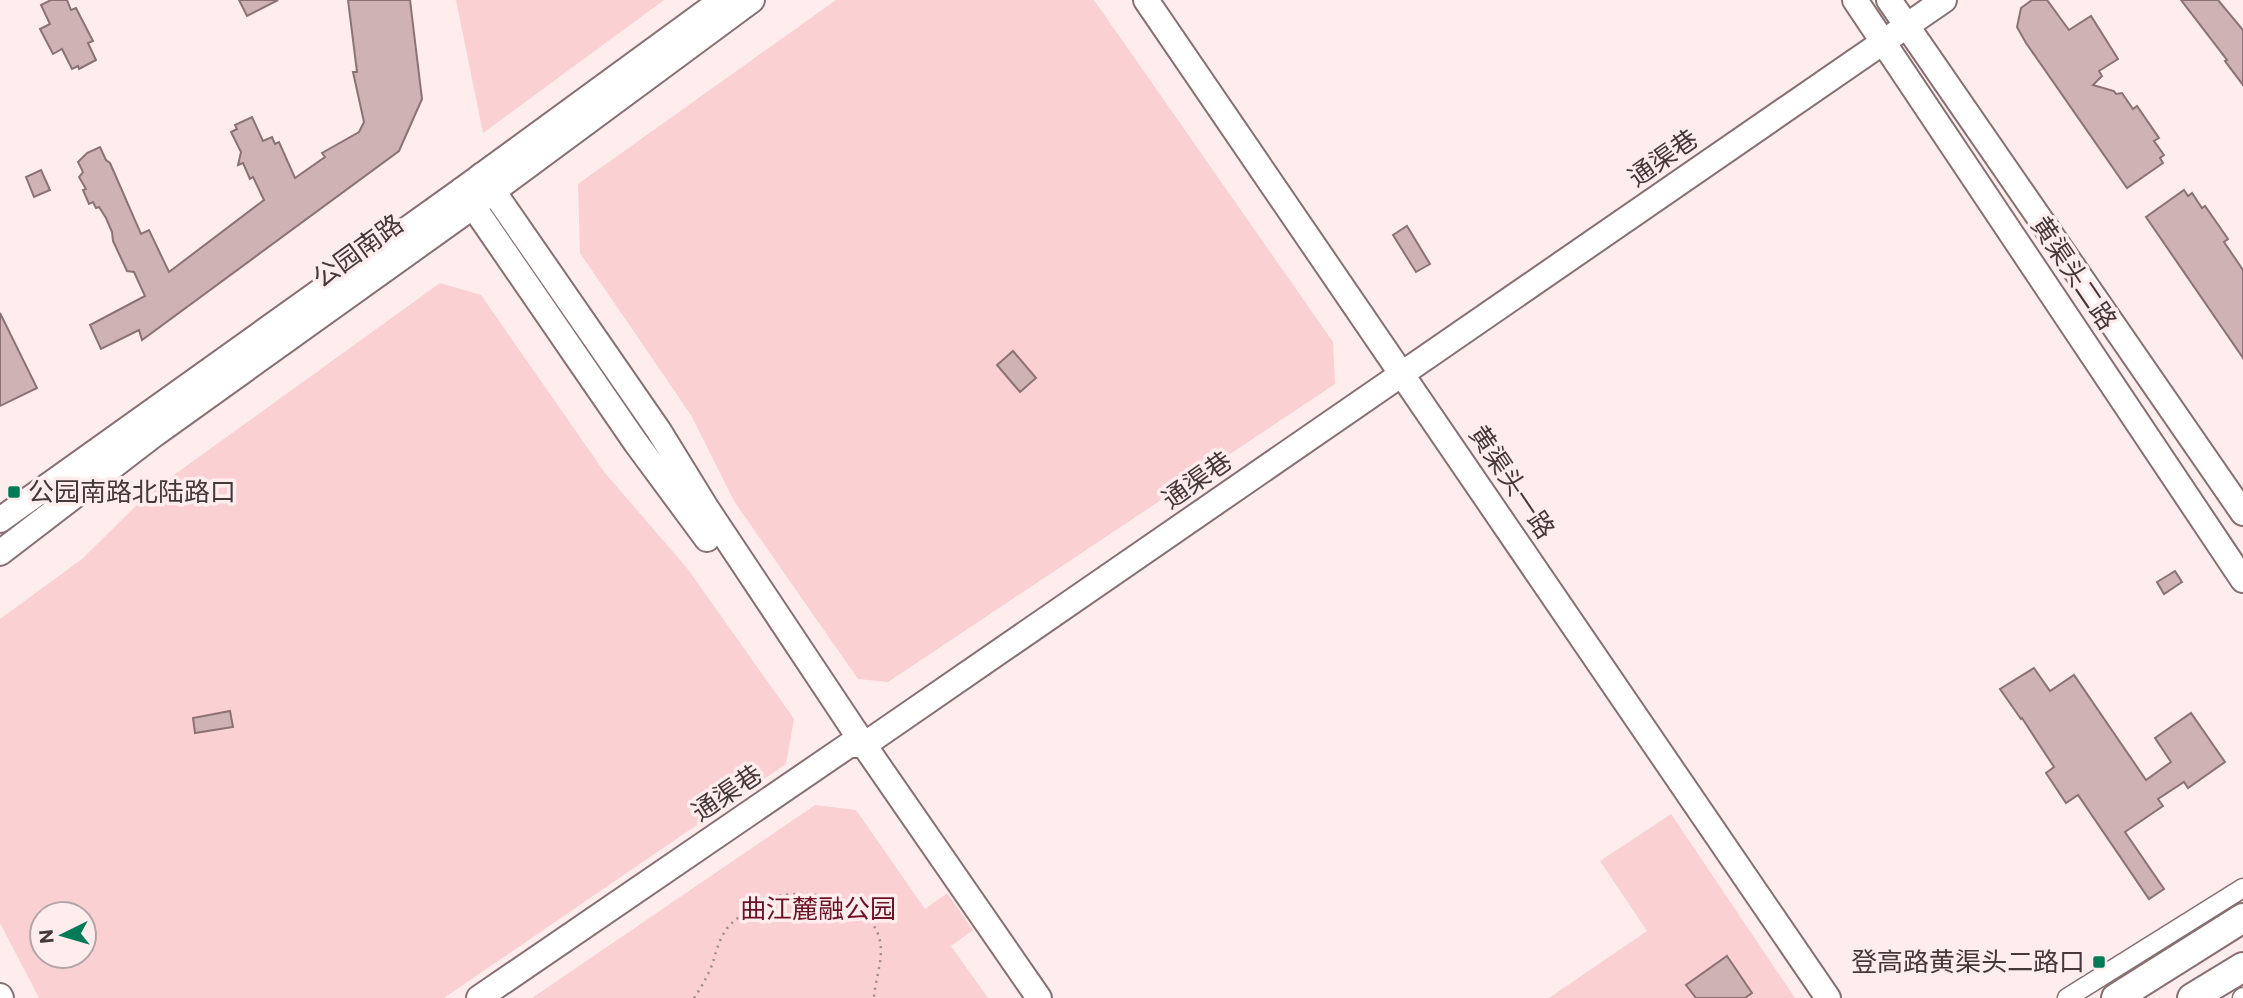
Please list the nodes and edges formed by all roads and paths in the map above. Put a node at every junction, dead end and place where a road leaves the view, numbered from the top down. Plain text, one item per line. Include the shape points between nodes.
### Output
1 (722, 0) edge
2 (752, 0) edge
3 (1146, 0) edge
4 (1855, 0) edge
5 (1889, 0) edge
6 (1944, 0) edge
7 (1907, 25) junction
8 (1884, 41) junction
9 (488, 183) junction
10 (467, 198) junction
11 (1402, 375) junction
12 (2243, 513) edge
13 (0, 520) edge
14 (0, 553) edge
15 (2243, 580) edge
16 (856, 746) junction
17 (2243, 888) edge
18 (2243, 918) edge
19 (2243, 967) edge
20 (478, 998) edge
21 (694, 998) edge
22 (874, 998) edge
23 (1021, 998) edge
24 (1039, 998) edge
25 (1828, 998) edge
26 (2067, 998) edge
27 (2116, 998) edge
28 (2192, 998) edge

1 - 9 street, 公园南路
2 - 9 street, 公园南路
3 - 11 street, 黄渠头一路
4 - 8 street, 黄渠头二路
5 - 7 street, 黄渠头二路
6 - 7 street, 通渠巷
7 - 8 street, 通渠巷
7 - 12 street, 黄渠头二路
8 - 11 street, 通渠巷
8 - 15 street, 黄渠头二路
9 - 10 street, 公园南路
9 - 16 street via 659,431
10 - 13 street, 公园南路
10 - 14 street, 公园南路
10 - 16 street via 636,443
11 - 16 street, 通渠巷
11 - 25 street, 黄渠头一路
16 - 20 street, 通渠巷
16 - 23 street
16 - 24 street
17 - 26 street
18 - 27 main road
19 - 28 main road
21 - 22 path via 730,924 768,900 799,894 829,897 872,924 881,958

